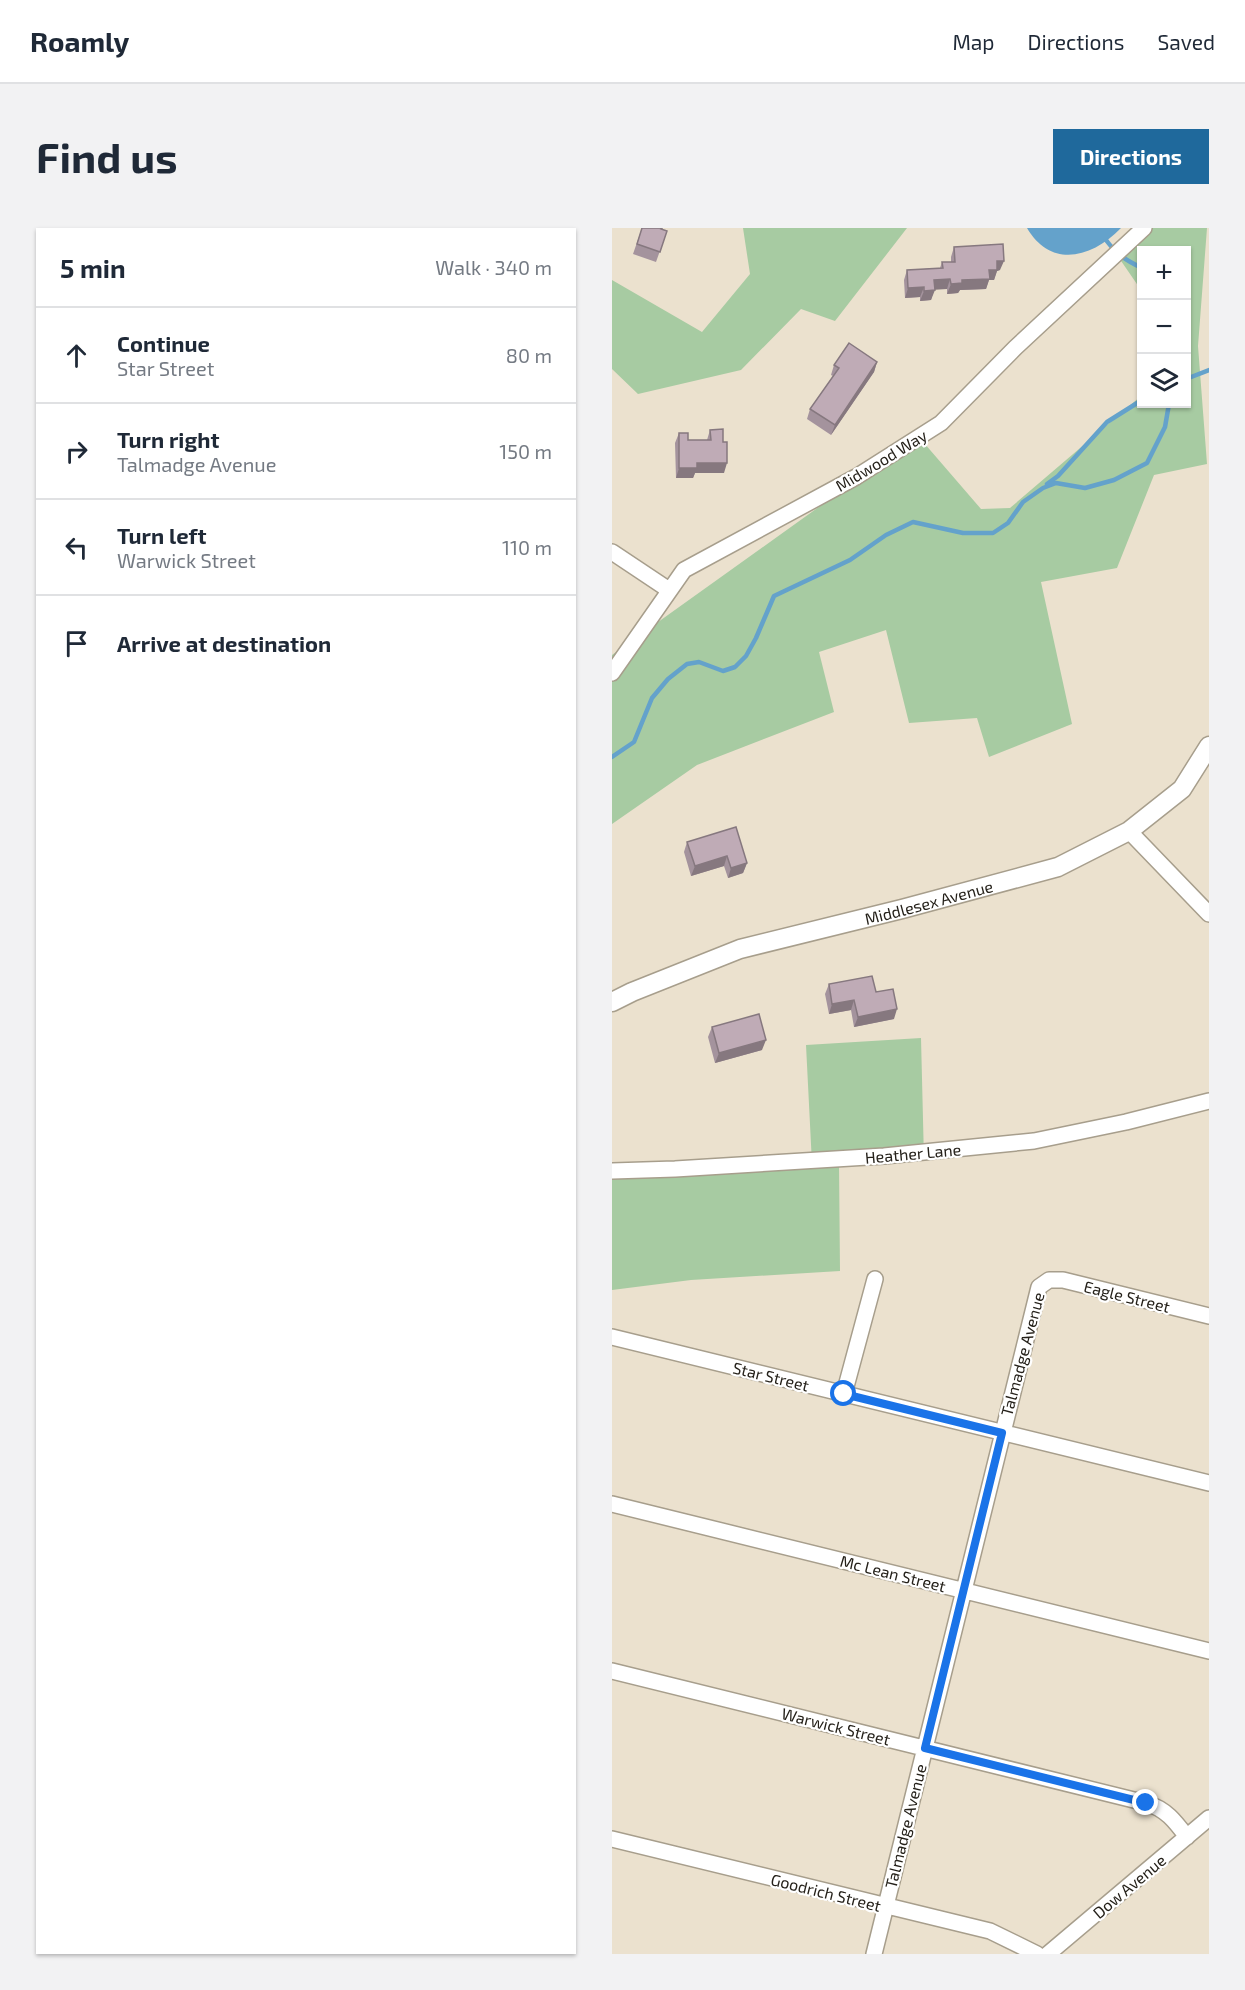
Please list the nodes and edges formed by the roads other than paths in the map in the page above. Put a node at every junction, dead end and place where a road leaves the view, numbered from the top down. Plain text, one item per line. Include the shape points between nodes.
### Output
1 (1144, 228) edge
2 (612, 552) edge
3 (669, 590) junction
4 (612, 673) edge
5 (1209, 746) edge
6 (1129, 831) junction
7 (1209, 914) edge
8 (612, 1002) edge
9 (1209, 1101) edge
10 (612, 1171) edge
11 (875, 1279) dead end
12 (1045, 1281) joint
13 (1209, 1316) edge
14 (612, 1337) edge
15 (844, 1394) junction
16 (1002, 1433) junction
17 (1209, 1483) edge
18 (612, 1504) edge
19 (963, 1590) junction
20 (1209, 1651) edge
21 (612, 1671) edge
22 (925, 1748) junction
23 (1209, 1818) edge
24 (1187, 1837) junction
25 (612, 1839) edge
26 (886, 1906) junction
27 (874, 1954) edge
28 (1037, 1954) edge
29 (1048, 1954) edge

1 - 3 street, Midwood Way via 941,423 856,477 684,570
2 - 3 street
3 - 4 street, Midwood Way
5 - 6 street, Middlesex Avenue via 1182,789
6 - 7 street
6 - 8 street, Middlesex Avenue via 1058,867 740,949
9 - 10 street, Heather Lane via 1034,1141 884,1156
11 - 15 street
12 - 13 street, Eagle Street via 1063,1280
12 - 16 street, Talmadge Avenue via 1037,1292
14 - 15 street, Star Street
15 - 16 street, Star Street
16 - 17 street, Star Street
16 - 19 street, Talmadge Avenue
18 - 19 street, Mc Lean Street
19 - 20 street, Mc Lean Street
19 - 22 street, Talmadge Avenue
21 - 22 street, Warwick Street
22 - 24 street, Warwick Street via 1154,1805 1169,1813
22 - 26 street, Talmadge Avenue
23 - 24 street, Dow Avenue
24 - 29 street, Dow Avenue
25 - 26 street, Goodrich Street
26 - 27 street, Talmadge Avenue
26 - 28 street, Goodrich Street via 990,1931

